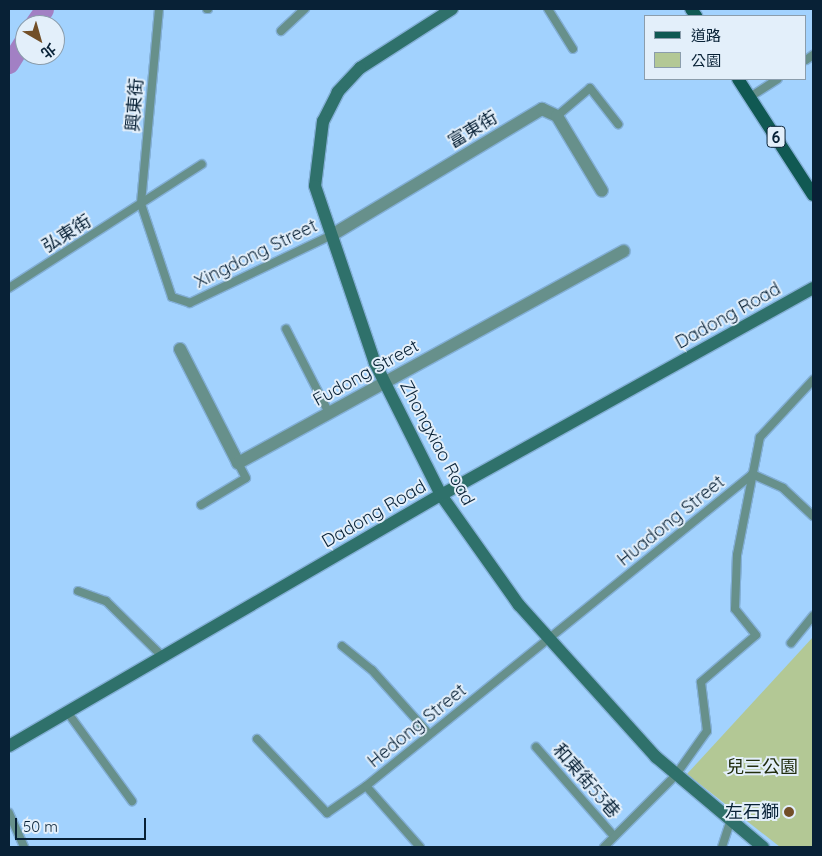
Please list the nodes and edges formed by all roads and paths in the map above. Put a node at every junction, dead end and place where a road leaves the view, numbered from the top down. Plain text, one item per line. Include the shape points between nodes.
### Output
1 (159, 9) edge
2 (305, 9) edge
3 (451, 9) edge
4 (548, 9) edge
5 (281, 31) dead end
6 (573, 49) dead end
7 (739, 80) edge
8 (776, 80) edge
9 (750, 97) junction
10 (556, 116) junction
11 (618, 124) dead end
12 (202, 164) dead end
13 (602, 191) dead end
14 (813, 195) edge
15 (141, 204) junction
16 (332, 235) junction
17 (623, 251) dead end
18 (9, 288) edge
19 (813, 288) edge
20 (286, 329) dead end
21 (180, 349) dead end
22 (813, 380) edge
23 (385, 383) junction
24 (329, 413) junction
25 (238, 463) junction
26 (752, 474) junction
27 (442, 495) junction
28 (202, 505) dead end
29 (813, 516) edge
30 (78, 591) dead end
31 (813, 616) edge
32 (550, 640) junction
33 (791, 643) dead end
34 (342, 646) dead end
35 (162, 656) junction
36 (68, 713) junction
37 (429, 734) junction
38 (257, 738) dead end
39 (9, 746) edge
40 (536, 747) dead end
41 (675, 776) junction
42 (366, 786) junction
43 (132, 801) dead end
44 (9, 813) edge
45 (730, 822) junction
46 (614, 836) junction
47 (24, 847) edge
48 (420, 847) edge
49 (604, 847) edge
50 (722, 847) edge
51 (763, 847) edge

1 - 15 lane, 興東街
2 - 5 lane
3 - 16 street, Zhongxiao Road via 360,68 334,99 323,121 315,186
4 - 6 lane
7 - 9 main road, 6
8 - 9 lane
9 - 14 main road, 6
10 - 11 lane via 590,88
10 - 13 street
10 - 16 street, 富東街 via 542,109
12 - 15 lane, 弘東街
15 - 16 lane, Xingdong Street via 172,297 190,303
15 - 18 lane, 弘東街
16 - 23 street, Zhongxiao Road
17 - 23 street, Fudong Street
19 - 27 street, Dadong Road
20 - 24 lane
21 - 25 street
22 - 26 lane via 760,437
23 - 24 street, Fudong Street
23 - 27 street, Zhongxiao Road
24 - 25 street, Fudong Street
25 - 28 lane via 246,478
26 - 29 lane via 783,488
26 - 32 lane, Huadong Street
26 - 41 lane via 737,555 735,609 756,634 701,682 707,732
27 - 32 street, Zhongxiao Road via 519,605
27 - 35 street, Dadong Road
30 - 35 lane via 106,601
31 - 33 lane
32 - 37 lane, Hedong Street
32 - 41 street, Zhongxiao Road
34 - 37 lane via 372,670
35 - 36 street, Dadong Road
36 - 39 street, Dadong Road
36 - 43 lane
37 - 42 lane, Hedong Street
38 - 42 lane via 327,812
40 - 46 lane, 和東街53巷
41 - 45 street, Zhongxiao Road
41 - 46 lane
42 - 48 lane, Hedong Street
44 - 47 lane
45 - 50 lane
45 - 51 street, Zhongxiao Road
46 - 49 lane

